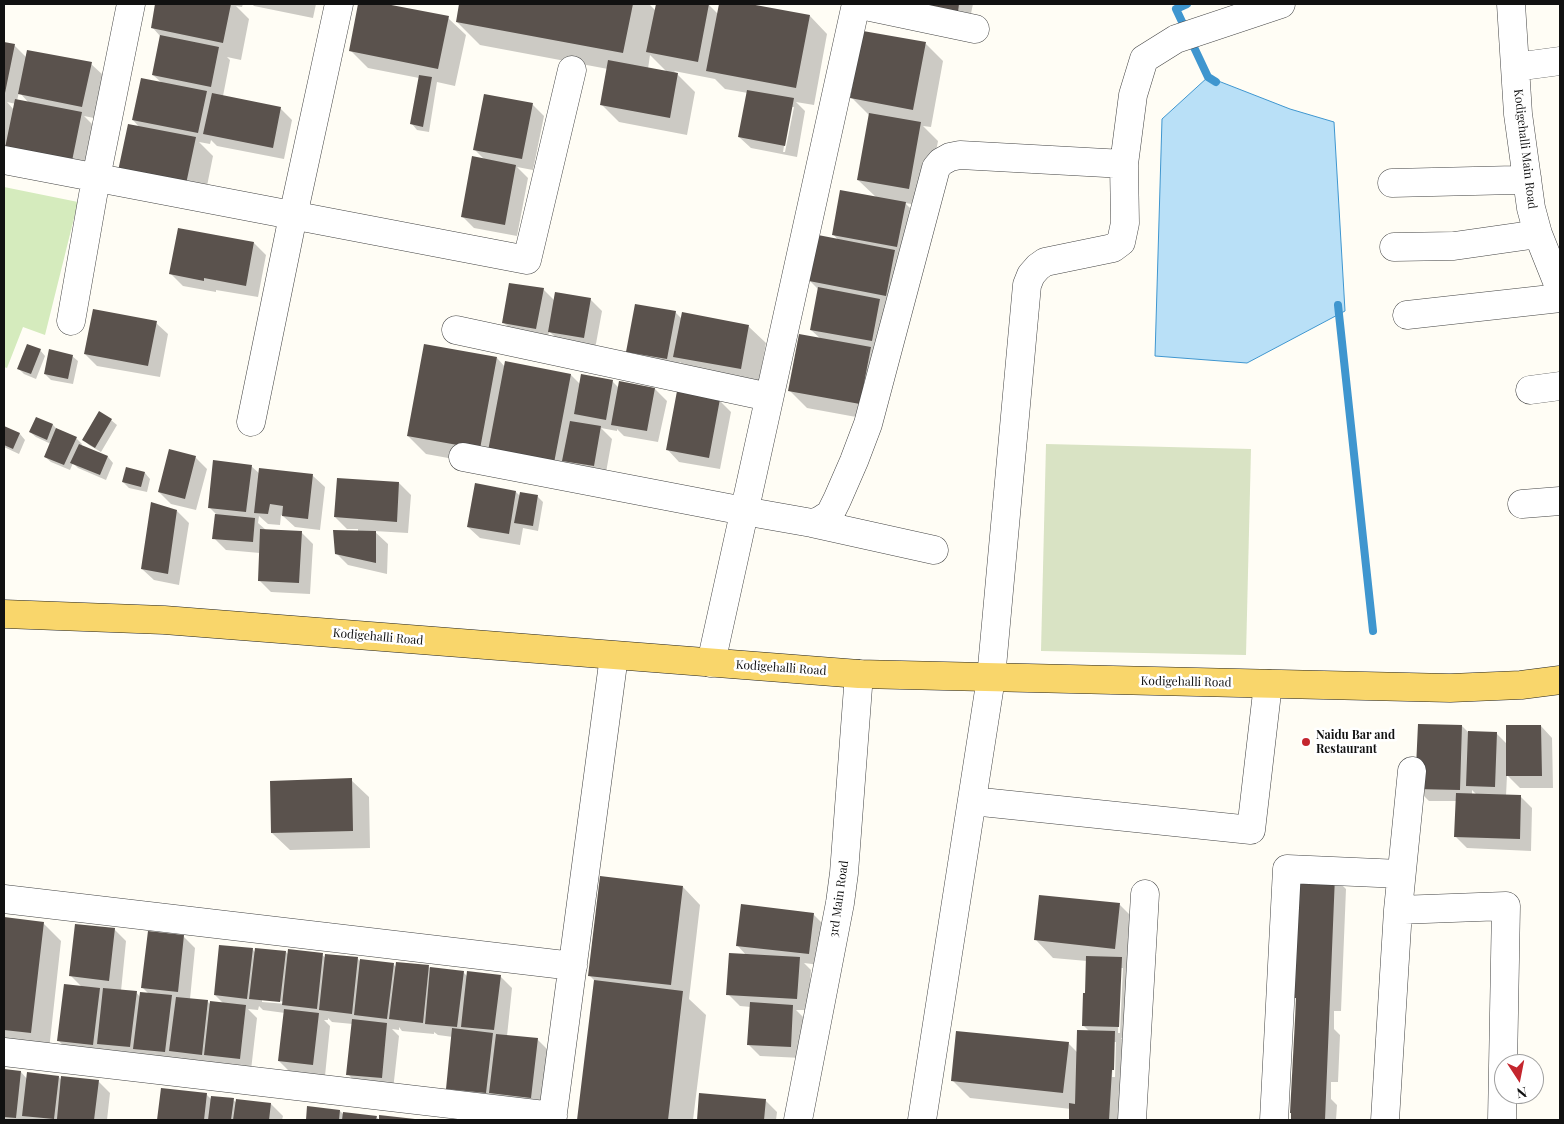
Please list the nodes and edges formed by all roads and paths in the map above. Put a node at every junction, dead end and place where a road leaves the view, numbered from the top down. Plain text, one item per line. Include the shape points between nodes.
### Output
1 (131, 4) edge
2 (339, 4) edge
3 (856, 4) edge
4 (1281, 4) edge
5 (1511, 4) edge
6 (975, 29) dead end
7 (1560, 61) edge
8 (1515, 67) junction
9 (572, 70) dead end
10 (4, 160) edge
11 (1124, 164) junction
12 (96, 178) junction
13 (1527, 178) junction
14 (1392, 183) dead end
15 (293, 216) junction
16 (1538, 234) junction
17 (1394, 247) dead end
18 (1560, 288) edge
19 (1407, 315) dead end
20 (71, 321) dead end
21 (456, 330) dead end
22 (1560, 386) edge
23 (1530, 390) dead end
24 (769, 397) junction
25 (251, 422) dead end
26 (463, 457) dead end
27 (1560, 501) edge
28 (1522, 504) dead end
29 (744, 511) junction
30 (812, 523) junction
31 (934, 550) dead end
32 (4, 614) edge
33 (614, 656) junction
34 (711, 663) junction
35 (859, 674) junction
36 (991, 678) junction
37 (1560, 680) edge
38 (1268, 684) junction
39 (1412, 771) dead end
40 (972, 801) junction
41 (1401, 874) junction
42 (1145, 894) dead end
43 (4, 900) edge
44 (1398, 910) junction
45 (573, 966) junction
46 (4, 1052) edge
47 (552, 1118) edge
48 (798, 1120) edge
49 (922, 1120) edge
50 (1132, 1120) edge
51 (1274, 1120) edge
52 (1385, 1120) edge
53 (1502, 1120) edge

1 - 12 street
2 - 15 street
3 - 6 street
3 - 24 street
4 - 11 street via 1188,35 1144,59 1133,95
5 - 8 street, Kodigehalli Main Road
7 - 8 street
8 - 13 street, Kodigehalli Main Road
9 - 15 street via 527,260
10 - 12 street
11 - 30 street via 960,155 941,162 936,168 868,424 830,514
11 - 36 street via 1126,223 1121,242 1113,248 1044,262 1031,275 1027,285
12 - 15 street
12 - 20 street
13 - 14 street
13 - 16 street, Kodigehalli Main Road
15 - 25 street
16 - 17 street via 1454,246
16 - 18 street, Kodigehalli Main Road
18 - 19 street
21 - 24 street
22 - 23 street
24 - 29 street
26 - 29 street
27 - 28 street
29 - 30 street
29 - 34 street
30 - 31 street
32 - 33 main road, Kodigehalli Road via 164,620
33 - 34 main road, Kodigehalli Road
33 - 45 street
34 - 35 main road, Kodigehalli Road
35 - 36 main road, Kodigehalli Road
35 - 48 street, 3rd Main Road via 841,896
36 - 38 main road, Kodigehalli Road
36 - 40 street
37 - 38 main road, Kodigehalli Road via 1450,688
38 - 40 street via 1251,830
39 - 41 street
40 - 49 street
41 - 44 street
41 - 51 street via 1287,869
42 - 50 street
43 - 45 street
44 - 52 street
44 - 53 street via 1506,906
45 - 47 street
46 - 47 street

